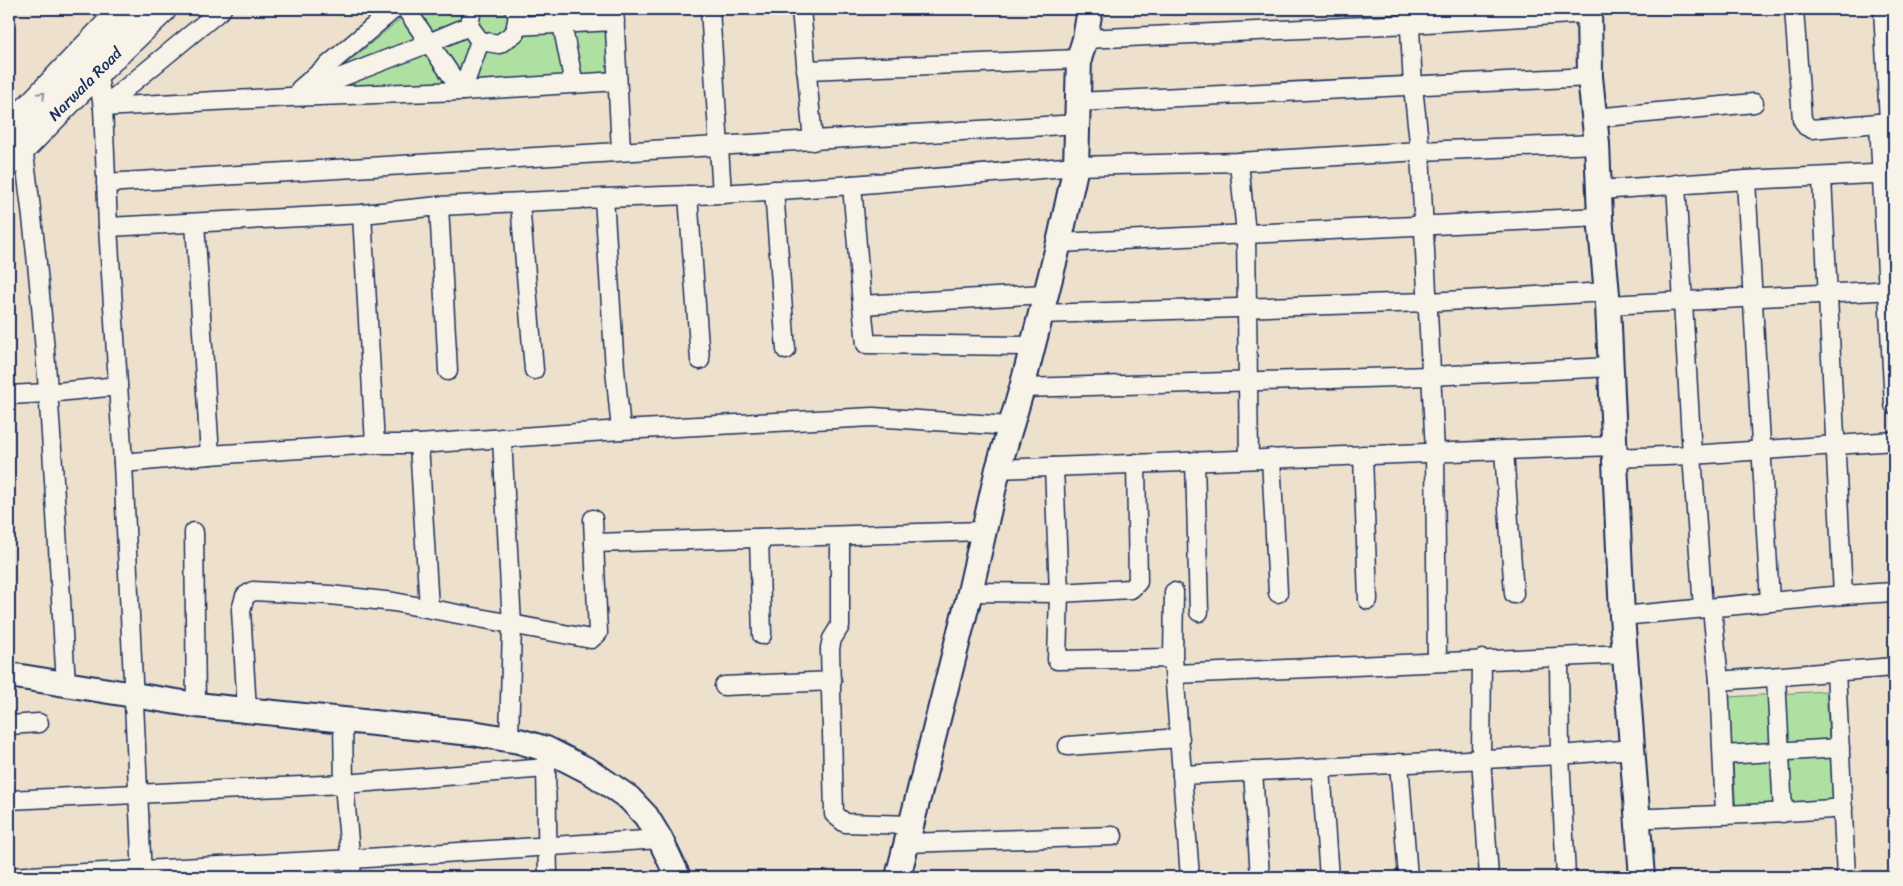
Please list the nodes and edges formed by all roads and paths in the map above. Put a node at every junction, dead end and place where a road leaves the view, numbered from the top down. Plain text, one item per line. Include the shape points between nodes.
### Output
1 (125, 9) edge
2 (162, 9) edge
3 (222, 9) edge
4 (394, 9) edge
5 (406, 9) edge
6 (514, 9) edge
7 (710, 9) edge
8 (801, 9) edge
9 (1090, 9) edge
10 (1794, 9) edge
11 (1883, 9) edge
12 (1589, 11) edge
13 (614, 15) edge
14 (1409, 16) edge
15 (471, 17) edge
16 (562, 24) junction
17 (516, 26) junction
18 (480, 41) junction
19 (429, 43) junction
20 (91, 44) junction
21 (1082, 49) junction
22 (806, 70) junction
23 (97, 72) junction
24 (1590, 77) junction
25 (617, 81) junction
26 (574, 84) junction
27 (1413, 87) junction
28 (462, 92) junction
29 (290, 97) junction
30 (1754, 103) dead end
31 (103, 107) junction
32 (1078, 113) junction
33 (1594, 118) junction
34 (1887, 122) edge
35 (813, 141) junction
36 (1597, 144) junction
37 (13, 146) edge
38 (719, 146) junction
39 (621, 151) junction
40 (1420, 151) junction
41 (1239, 162) junction
42 (1076, 166) junction
43 (1888, 173) edge
44 (1822, 178) junction
45 (1746, 180) junction
46 (106, 183) junction
47 (1676, 184) junction
48 (852, 186) junction
49 (774, 190) junction
50 (1599, 190) junction
51 (722, 194) junction
52 (688, 195) junction
53 (604, 198) junction
54 (520, 203) junction
55 (439, 206) junction
56 (362, 214) junction
57 (1600, 217) junction
58 (195, 223) junction
59 (1424, 226) junction
60 (108, 227) junction
61 (1246, 234) junction
62 (1058, 243) junction
63 (1892, 291) edge
64 (1828, 295) junction
65 (1752, 298) junction
66 (1607, 299) junction
67 (1428, 302) junction
68 (1683, 302) junction
69 (1042, 304) junction
70 (862, 305) junction
71 (1247, 307) junction
72 (1032, 346) junction
73 (786, 350) dead end
74 (700, 360) dead end
75 (1611, 367) junction
76 (534, 370) dead end
77 (448, 371) dead end
78 (1430, 376) junction
79 (1248, 381) junction
80 (118, 386) junction
81 (1022, 388) junction
82 (47, 393) junction
83 (9, 395) edge
84 (1894, 405) edge
85 (1010, 426) junction
86 (621, 430) junction
87 (502, 438) junction
88 (1894, 441) edge
89 (375, 444) junction
90 (419, 444) junction
91 (1834, 444) junction
92 (1761, 449) junction
93 (1504, 450) junction
94 (1435, 452) junction
95 (1614, 452) junction
96 (210, 455) junction
97 (1362, 455) junction
98 (1692, 455) junction
99 (1271, 458) junction
100 (1249, 459) junction
101 (1195, 461) junction
102 (123, 464) junction
103 (1136, 464) junction
104 (1054, 466) junction
105 (998, 469) junction
106 (593, 519) dead end
107 (983, 531) junction
108 (194, 532) dead end
109 (840, 536) junction
110 (759, 538) junction
111 (594, 543) junction
112 (970, 592) junction
113 (1174, 592) dead end
114 (1894, 592) edge
115 (1059, 593) junction
116 (1278, 593) dead end
117 (1514, 594) dead end
118 (1843, 595) junction
119 (1368, 600) dead end
120 (1770, 602) junction
121 (429, 608) junction
122 (1708, 608) junction
123 (1199, 612) dead end
124 (1622, 616) junction
125 (512, 625) junction
126 (762, 634) dead end
127 (1626, 654) junction
128 (1559, 657) junction
129 (1482, 659) junction
130 (1437, 662) junction
131 (1174, 666) junction
132 (1894, 666) edge
133 (1836, 671) junction
134 (9, 675) edge
135 (1776, 677) junction
136 (832, 681) junction
137 (1719, 681) junction
138 (66, 684) junction
139 (724, 686) dead end
140 (133, 695) junction
141 (196, 705) junction
142 (246, 710) junction
143 (343, 720) junction
144 (39, 722) dead end
145 (9, 725) edge
146 (1180, 738) junction
147 (509, 739) junction
148 (1068, 746) dead end
149 (1840, 748) junction
150 (1632, 749) junction
151 (1779, 752) junction
152 (1560, 755) junction
153 (1723, 755) junction
154 (546, 758) junction
155 (1481, 758) junction
156 (1400, 764) junction
157 (1321, 769) junction
158 (1253, 770) junction
159 (1182, 775) junction
160 (344, 784) junction
161 (139, 795) junction
162 (9, 800) edge
163 (1842, 808) junction
164 (1783, 813) junction
165 (1725, 814) junction
166 (1637, 819) junction
167 (909, 834) junction
168 (1113, 836) dead end
169 (660, 839) junction
170 (547, 846) junction
171 (352, 859) junction
172 (141, 874) edge
173 (9, 877) edge
174 (352, 877) edge
175 (548, 877) edge
176 (678, 877) edge
177 (898, 877) edge
178 (1190, 877) edge
179 (1260, 877) edge
180 (1329, 877) edge
181 (1408, 877) edge
182 (1489, 877) edge
183 (1566, 877) edge
184 (1642, 877) edge
185 (1846, 877) edge

1 - 20 main road, Narwala Road
2 - 23 main road, Narwala Road
3 - 31 street
4 - 29 street
5 - 19 street
6 - 17 street via 518,14
7 - 38 street
8 - 22 street
9 - 21 street
10 - 34 street via 1802,119 1806,126 1812,129
11 - 34 street
12 - 14 street
12 - 24 street
13 - 16 street
13 - 25 street
14 - 21 street
14 - 27 street
15 - 18 street
15 - 19 street
16 - 17 street
16 - 26 street
17 - 18 street via 514,33 499,44
18 - 28 street
19 - 28 street
19 - 29 street
20 - 23 street
37 -> 20 main road, Narwala Road
21 - 22 street
21 - 32 street
22 - 35 street
23 - 31 street
23 - 37 main road, Narwala Road
24 - 27 street
24 - 33 street
25 - 26 street
25 - 39 street
26 - 28 street
27 - 32 street
27 - 40 street
28 - 29 street
29 - 31 street
30 - 33 street
31 - 46 street
32 - 35 street
32 - 42 street
33 - 36 street
34 - 43 street
35 - 38 street
36 - 40 street
36 - 50 street
37 - 82 street via 34,229
38 - 39 street
38 - 51 street
39 - 46 street
40 - 41 street
40 - 59 street
41 - 42 street
41 - 61 street
42 - 48 street
42 - 62 street
43 - 44 street
43 - 63 street
44 - 45 street
44 - 64 street
45 - 47 street
45 - 65 street
46 - 60 street
47 - 50 street
47 - 68 street
48 - 49 street
48 - 70 street
49 - 51 street
49 - 73 street
50 - 57 street
51 - 52 street
52 - 53 street
52 - 74 street
53 - 54 street
53 - 86 street
54 - 55 street
54 - 76 street
55 - 56 street
55 - 77 street
56 - 58 street
56 - 89 street
57 - 59 street
57 - 66 street
58 - 60 street
58 - 96 street
59 - 61 street
59 - 67 street
60 - 80 street
61 - 62 street
61 - 71 street
62 - 69 street
63 - 64 street
63 - 84 street
64 - 65 street
64 - 91 street
65 - 68 street
65 - 92 street
66 - 67 street
66 - 68 street
66 - 75 street
67 - 71 street
67 - 78 street
68 - 98 street
69 - 70 street
69 - 71 street
69 - 72 street
70 - 72 street via 866,344
71 - 79 street
72 - 81 street
75 - 78 street
75 - 95 street
78 - 79 street
78 - 94 street
79 - 81 street
79 - 100 street
80 - 82 street
80 - 102 street
81 - 85 street
82 - 83 street
82 - 138 street
85 - 86 street via 873,417
85 - 105 street
86 - 87 street
87 - 90 street
87 - 125 street
88 - 91 street
89 - 90 street
89 - 96 street
90 - 121 street
91 - 92 street
91 - 118 street
92 - 98 street
92 - 120 street
93 - 94 street
93 - 95 street
93 - 117 street
94 - 97 street
94 - 130 street
95 - 98 street
95 - 124 street
96 - 102 street
97 - 99 street
97 - 119 street
98 - 122 street
99 - 100 street
99 - 116 street
100 - 101 street
101 - 103 street
101 - 123 street
102 - 140 street
103 - 104 street
103 - 115 street via 1138,582 1131,589
104 - 105 street
104 - 115 street
105 - 107 street
106 - 111 street
107 - 109 street
107 - 112 street
108 - 141 street
109 - 110 street
109 - 136 street via 840,626 830,648
110 - 111 street
110 - 126 street
111 - 125 street via 598,633 591,639
112 - 115 street
112 - 167 street
113 - 131 street
114 - 118 street
115 - 131 street via 1057,660
118 - 120 street
120 - 122 street
121 - 125 street
121 - 142 street via 330,595 249,593 241,610
122 - 124 street
122 - 137 street
124 - 127 street
125 - 147 street
127 - 128 street
127 - 150 street
128 - 129 street
128 - 152 street
129 - 130 street
129 - 155 street
130 - 131 street
131 - 146 street
132 - 133 street
133 - 135 street
133 - 149 street
134 - 138 street
135 - 137 street
135 - 151 street
136 - 139 street
136 - 167 street via 834,814 845,823
137 - 153 street
138 - 140 street
140 - 141 street
140 - 161 street
141 - 142 street
142 - 143 street
143 - 147 street
143 - 160 street
144 - 145 street
146 - 148 street
146 - 159 street
147 - 154 street
149 - 151 street
149 - 163 street
150 - 152 street
150 - 166 street
151 - 153 street
151 - 164 street
152 - 155 street
152 - 183 street
153 - 165 street
154 - 160 street
154 - 169 street via 591,772 629,798 646,816
154 - 170 street
155 - 156 street
155 - 182 street
156 - 157 street
156 - 181 street
157 - 158 street
157 - 180 street
158 - 159 street
158 - 179 street
159 - 178 street
160 - 161 street
160 - 171 street
161 - 162 street
161 - 172 street
163 - 164 street
163 - 185 street
164 - 165 street
165 - 166 street
166 - 184 street
167 - 168 street
167 - 177 street
169 - 170 street
169 - 176 street
170 - 171 street
170 - 175 street
171 - 172 street
171 - 174 street
172 - 173 street

